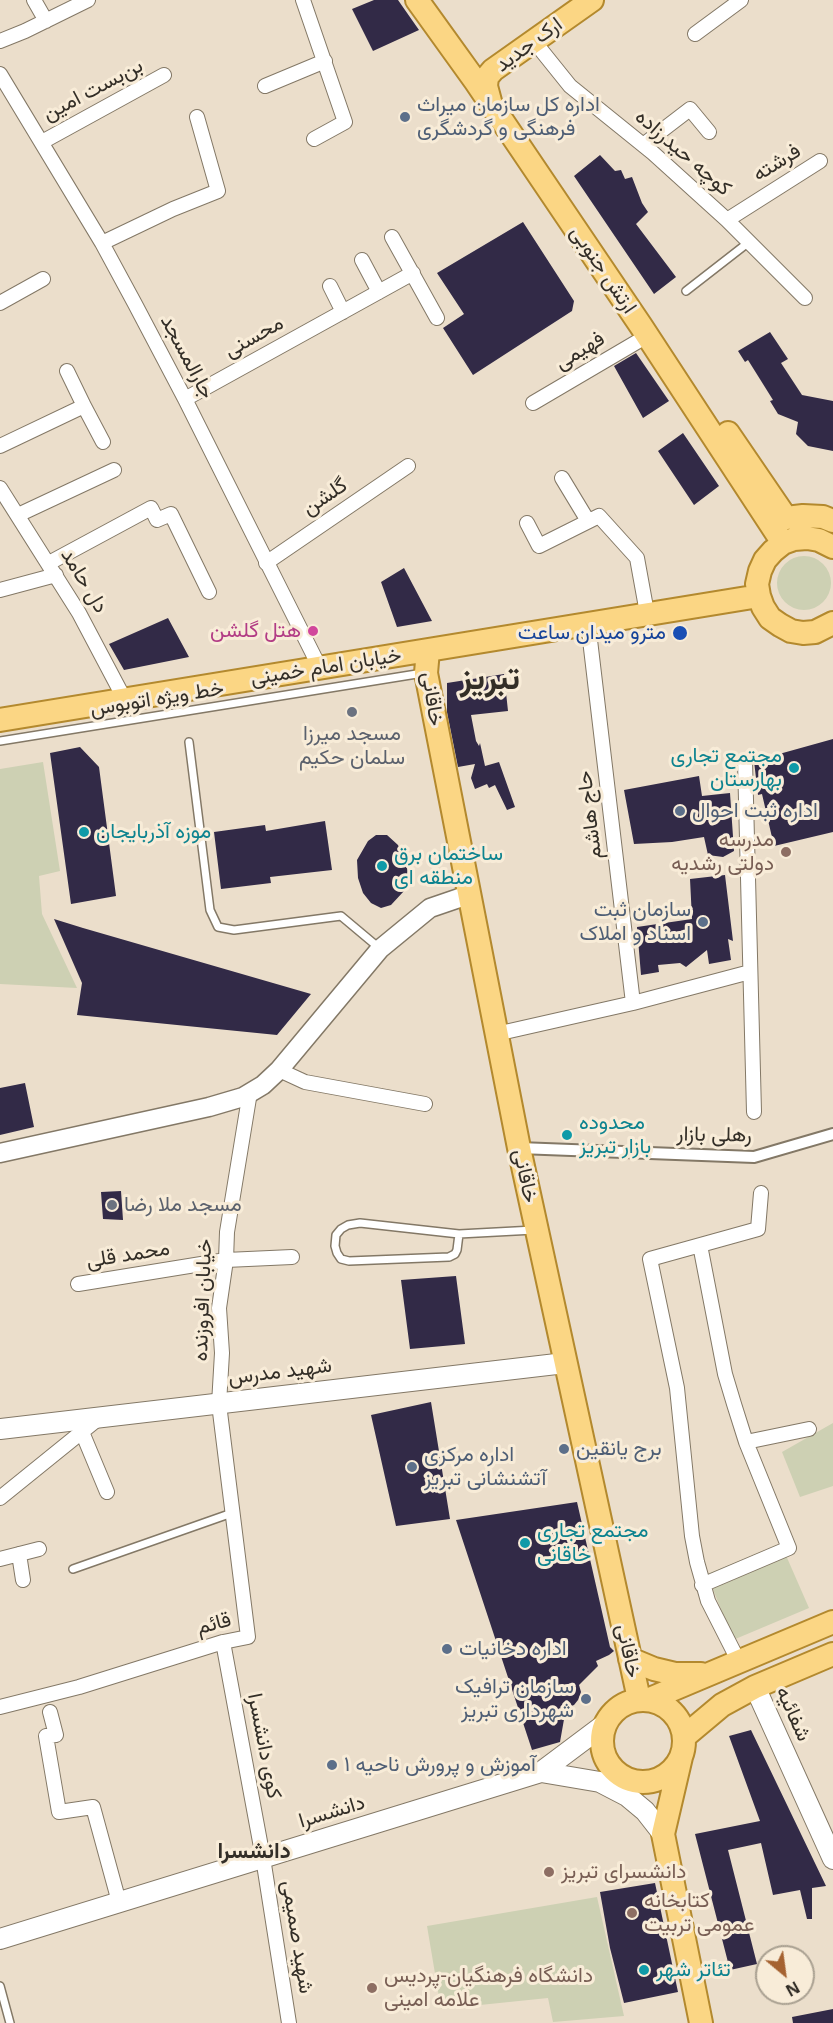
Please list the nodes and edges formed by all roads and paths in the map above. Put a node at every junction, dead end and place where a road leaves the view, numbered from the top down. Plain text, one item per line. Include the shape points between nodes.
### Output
1 (34, 0) edge
2 (88, 0) edge
3 (303, 0) edge
4 (417, 0) edge
5 (430, 0) edge
6 (592, 0) edge
7 (741, 0) edge
8 (46, 21) junction
9 (695, 34) dead end
10 (0, 40) edge
11 (533, 40) junction
12 (325, 61) junction
13 (493, 70) junction
14 (0, 74) edge
15 (164, 75) dead end
16 (264, 86) dead end
17 (490, 101) junction
18 (197, 117) dead end
19 (709, 132) dead end
20 (314, 139) dead end
21 (42, 142) junction
22 (643, 145) junction
23 (820, 161) dead end
24 (727, 219) junction
25 (392, 237) dead end
26 (749, 242) junction
27 (102, 243) junction
28 (362, 260) dead end
29 (413, 273) junction
30 (43, 279) dead end
31 (330, 286) dead end
32 (686, 291) dead end
33 (379, 292) junction
34 (805, 298) dead end
35 (0, 303) edge
36 (344, 312) junction
37 (437, 318) dead end
38 (647, 336) junction
39 (67, 371) dead end
40 (680, 387) junction
41 (185, 399) junction
42 (533, 403) dead end
43 (84, 406) junction
44 (103, 442) dead end
45 (0, 446) edge
46 (408, 466) dead end
47 (114, 471) dead end
48 (562, 478) dead end
49 (0, 488) edge
50 (18, 515) junction
51 (588, 521) junction
52 (833, 521) edge
53 (527, 523) dead end
54 (783, 543) junction
55 (833, 547) edge
56 (266, 563) junction
57 (53, 569) junction
58 (0, 590) edge
59 (209, 592) dead end
60 (759, 596) junction
61 (647, 614) junction
62 (588, 623) junction
63 (831, 630) edge
64 (429, 650) junction
65 (320, 668) junction
66 (426, 673) junction
67 (126, 700) junction
68 (0, 720) edge
69 (0, 741) edge
70 (189, 742) dead end
71 (745, 761) dead end
72 (468, 895) junction
73 (380, 949) junction
74 (750, 972) junction
75 (633, 1003) junction
76 (496, 1034) junction
77 (279, 1070) junction
78 (250, 1092) junction
79 (426, 1104) dead end
80 (754, 1112) dead end
81 (833, 1134) edge
82 (519, 1148) junction
83 (0, 1153) edge
84 (761, 1193) dead end
85 (537, 1230) junction
86 (459, 1234) junction
87 (700, 1245) junction
88 (292, 1257) dead end
89 (226, 1260) junction
90 (78, 1284) dead end
91 (566, 1363) junction
92 (219, 1404) junction
93 (99, 1418) junction
94 (0, 1429) edge
95 (808, 1429) dead end
96 (82, 1432) junction
97 (746, 1442) junction
98 (107, 1492) dead end
99 (0, 1498) edge
100 (232, 1513) junction
101 (39, 1549) dead end
102 (19, 1554) junction
103 (0, 1559) edge
104 (73, 1569) dead end
105 (23, 1580) dead end
106 (702, 1585) junction
107 (833, 1622) edge
108 (222, 1642) junction
109 (833, 1654) edge
110 (630, 1659) junction
111 (739, 1662) junction
112 (708, 1674) junction
113 (755, 1687) junction
114 (644, 1699) junction
115 (0, 1707) edge
116 (51, 1712) dead end
117 (605, 1724) junction
118 (683, 1747) junction
119 (540, 1772) junction
120 (663, 1834) junction
121 (263, 1858) junction
122 (833, 1859) edge
123 (119, 1902) junction
124 (0, 1939) edge
125 (0, 1986) edge
126 (10, 2023) edge
127 (289, 2023) edge
128 (702, 2023) edge

1 - 8 street
2 - 8 street
3 - 12 street
4 - 17 main road, ارتش جنوبی
5 - 13 main road via 472,64
6 - 11 main road, ارک جدید
7 - 9 street
8 - 10 street
11 - 13 main road, ارک جدید
11 - 22 street, کوچه حیدرزاده via 570,86
12 - 16 street
12 - 20 street via 345,122
13 - 17 main road, ارک جدید via 487,76 486,86
14 - 21 street, جارالمسجد
15 - 21 street, بن‌بست امین
17 - 38 main road, ارتش جنوبی
18 - 27 street via 218,191
19 - 22 street via 690,110
21 - 27 street, جارالمسجد
22 - 24 street, کوچه حیدرزاده
23 - 24 street, فرشته
24 - 26 street, کوچه حیدرزاده
25 - 29 street
26 - 32 lane
26 - 34 street, کوچه حیدرزاده
27 - 41 street, جارالمسجد
28 - 33 street
29 - 33 street, محسنی
29 - 37 street
30 - 35 street
31 - 36 street
33 - 36 street, محسنی
36 - 41 street, محسنی
38 - 40 main road, ارتش جنوبی
38 - 42 street, فهیمی
39 - 43 street
40 - 52 main road via 713,412 786,518 824,517
40 - 54 main road, ارتش جنوبی
41 - 56 street, جارالمسجد
43 - 44 street
43 - 45 street
46 - 56 street, گلشن
47 - 50 street
48 - 51 street
49 - 50 street, دل حامد
50 - 57 street, دل حامد
51 - 53 street via 539,546
51 - 61 street via 599,516 637,558
54 - 55 main road via 807,538
54 - 60 main road via 765,560
56 - 65 street, جارالمسجد
57 - 58 street
57 - 59 street via 151,508 157,520 171,514
57 - 67 street, دل حامد
60 - 61 main road, خیابان امام خمینی
60 - 63 main road via 770,618 785,628 803,633
61 - 62 main road, خیابان امام خمینی
62 - 64 main road, خیابان امام خمینی
62 - 75 street, حاج هاشم
64 - 65 main road, خیابان امام خمینی
64 - 66 main road, خاقانی
65 - 67 main road, خیابان امام خمینی
66 - 69 lane, خط ویژه اتوبوس
66 - 72 main road, خاقانی
67 - 68 main road, خیابان امام خمینی
70 - 73 lane via 210,910 218,927 234,930 340,916
71 - 74 street
72 - 73 street via 430,908
72 - 76 main road, خاقانی
73 - 77 street
74 - 75 street
74 - 80 street
75 - 76 street
76 - 82 main road, خاقانی
77 - 78 street
77 - 79 street via 305,1082
78 - 83 street via 209,1107
78 - 89 street, خیابان افروزنده
81 - 82 street, رهلی بازار via 754,1157
82 - 85 main road, خاقانی
84 - 87 street via 758,1229
85 - 86 lane
85 - 91 main road, خاقانی
86 - 86 lane via 457,1250 449,1257 349,1261 341,1259 334,1246 341,1229 360,1223
87 - 97 street via 725,1374
87 - 106 street via 650,1259 677,1388 692,1536
88 - 89 street, محمد قلی
89 - 90 street, محمد قلی
89 - 92 street, خیابان افروزنده via 219,1308
91 - 92 main road, شهید مدرس
91 - 110 main road, خاقانی
92 - 93 main road, شهید مدرس
92 - 100 street, قائم
93 - 94 main road, شهید مدرس
93 - 96 street
95 - 97 street
96 - 98 street
96 - 99 street
97 - 106 street via 789,1548
100 - 104 lane
100 - 108 street, قائم via 248,1637
101 - 102 street
102 - 103 street
102 - 105 street
106 - 111 street
107 - 111 main road
108 - 115 street, قائم
108 - 121 street, کوی دانشسرا
109 - 113 main road
110 - 112 main road via 675,1674
110 - 114 main road, خاقانی
111 - 112 main road
112 - 114 main road
113 - 118 main road via 722,1705
113 - 122 main road, شفائیه
114 - 117 main road via 619,1707
114 - 118 main road via 660,1702 677,1716 682,1725
116 - 123 street via 56,1735 46,1736 59,1812 93,1807
117 - 118 main road via 604,1755 609,1765 626,1779 658,1779 676,1767
117 - 119 main road
118 - 120 main road
119 - 120 main road via 600,1782 627,1796
119 - 121 main road, دانشسرا
120 - 128 main road
121 - 123 main road, دانشسرا
121 - 127 street, شهید صمیمی
123 - 124 main road, دانشسرا
125 - 126 lane

